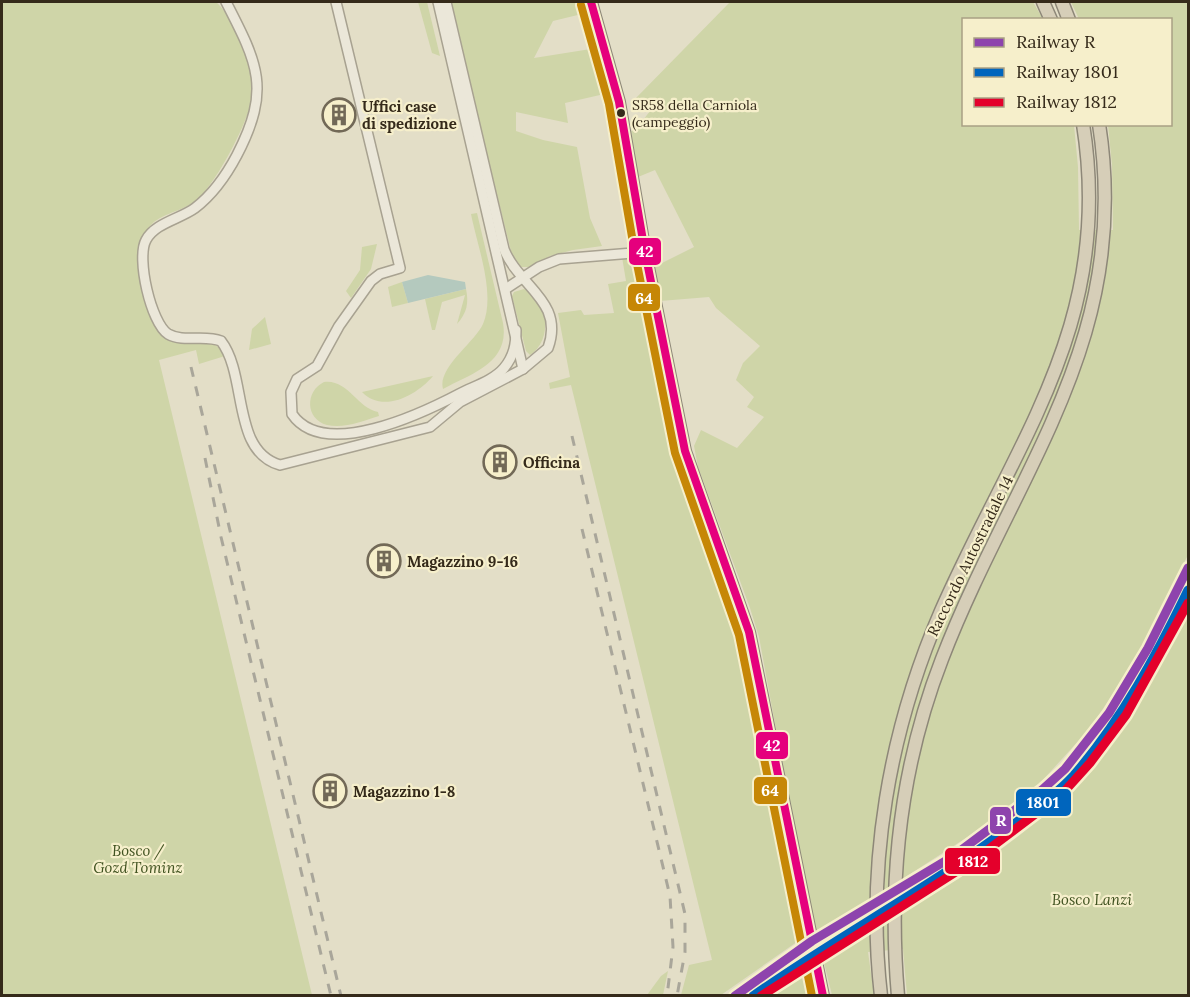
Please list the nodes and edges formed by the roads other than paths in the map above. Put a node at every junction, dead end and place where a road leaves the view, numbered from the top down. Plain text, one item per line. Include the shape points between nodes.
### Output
1 (226, 2) edge
2 (336, 2) edge
3 (438, 2) edge
4 (446, 2) edge
5 (591, 2) edge
6 (1043, 2) edge
7 (1062, 2) edge
8 (1050, 18) edge
9 (1068, 18) edge
10 (1083, 126) edge
11 (1099, 126) edge
12 (645, 252) junction
13 (523, 278) junction
14 (507, 288) junction
15 (516, 330) junction
16 (523, 369) junction
17 (823, 996) edge
18 (881, 996) edge
19 (898, 996) edge

1 - 16 street via 255,67 259,90 253,121 216,187 196,207 152,233 146,240 142,260 161,328 175,337 213,337 227,348 249,435 257,451 272,463 288,465 423,430 460,402
2 - 15 street via 400,268 371,281 317,366 297,379 291,392 292,414 306,428 327,434 419,415 502,370 514,352
3 - 14 street
4 - 13 street via 504,249
5 - 12 main road via 619,102
6 - 8 highway
7 - 9 highway
10 - 18 highway, Raccordo Autostradale 14 via 1090,186 1088,231 1075,318 1040,411 957,577 925,651 892,760 877,871
11 - 19 highway, Raccordo Autostradale 14 via 1104,162 1104,230 1089,322 1054,420 941,659 916,739 897,850
12 - 13 street via 559,259
12 - 17 main road via 685,451 744,613 756,663
13 - 14 street
13 - 16 street via 539,293 552,327 548,348
14 - 15 street
15 - 16 street

